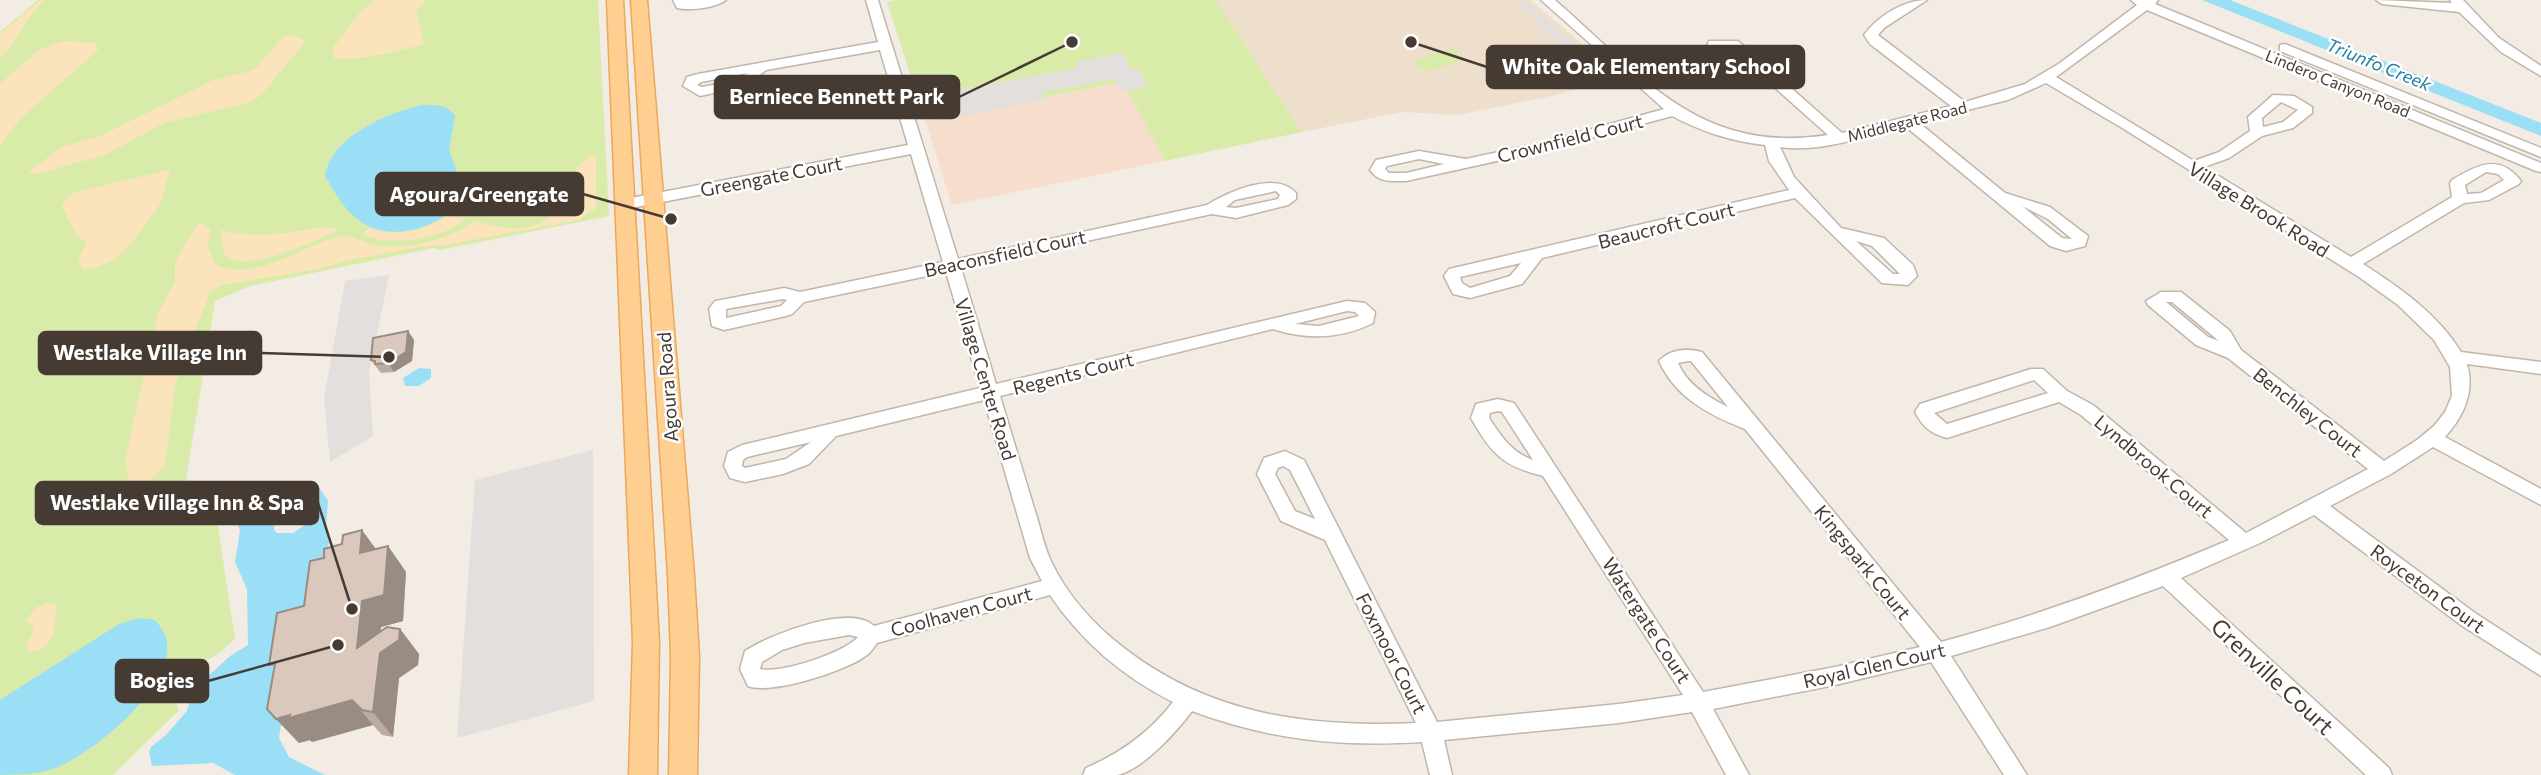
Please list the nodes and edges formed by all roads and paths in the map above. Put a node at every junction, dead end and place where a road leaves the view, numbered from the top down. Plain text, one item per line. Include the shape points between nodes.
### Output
1 (615, 0) edge
2 (639, 0) edge
3 (679, 0) edge
4 (720, 0) edge
5 (872, 0) edge
6 (1547, 0) edge
7 (1921, 0) edge
8 (2164, 0) edge
9 (2382, 0) edge
10 (2143, 2) edge
11 (2459, 4) edge
12 (886, 45) junction
13 (761, 68) dead end
14 (2541, 72) edge
15 (1768, 76) dead end
16 (2047, 78) junction
17 (1962, 107) junction
18 (1674, 111) junction
19 (1908, 121) junction
20 (2257, 133) dead end
21 (1839, 138) junction
22 (1771, 144) junction
23 (917, 148) junction
24 (2541, 153) edge
25 (1466, 164) junction
26 (2192, 167) junction
27 (2541, 168) edge
28 (1797, 193) junction
29 (2002, 197) dead end
30 (654, 198) junction
31 (2460, 199) dead end
32 (626, 204) junction
33 (1212, 209) dead end
34 (1839, 232) dead end
35 (1535, 256) dead end
36 (2347, 264) junction
37 (951, 265) junction
38 (799, 298) dead end
39 (1275, 324) dead end
40 (2234, 354) dead end
41 (2456, 358) junction
42 (2541, 368) edge
43 (991, 393) junction
44 (2061, 395) junction
45 (1750, 424) junction
46 (829, 432) dead end
47 (2434, 439) junction
48 (1548, 470) dead end
49 (2382, 470) junction
50 (2541, 498) edge
51 (2317, 507) junction
52 (1332, 535) dead end
53 (2244, 542) junction
54 (2166, 576) junction
55 (1052, 586) junction
56 (870, 636) junction
57 (1936, 651) junction
58 (2541, 667) edge
59 (1188, 699) junction
60 (1699, 702) junction
61 (1431, 732) junction
62 (1124, 769) edge
63 (643, 775) edge
64 (683, 775) edge
65 (1094, 775) edge
66 (1441, 775) edge
67 (1738, 775) edge
68 (2016, 775) edge
69 (2381, 775) edge

1 - 32 main road, Agoura Road
2 - 30 main road, Agoura Road
3 - 4 street via 686,6
5 - 12 street, Village Center Road
6 - 18 street, Middlegate Road
7 - 17 street via 1879,25 1871,35
8 - 24 street, Lindero Canyon Road
9 - 11 street
10 - 16 street, Middlegate Road
10 - 27 street, Lindero Canyon Road
11 - 14 street via 2493,40
12 - 13 street
12 - 23 street, Village Center Road
15 - 21 street
16 - 17 street, Middlegate Road via 2003,97
16 - 26 street, Village Brook Road
17 - 19 street, Middlegate Road
18 - 22 street, Middlegate Road via 1709,129
18 - 25 street, Crownfield Court
19 - 21 street, Middlegate Road
19 - 29 street
20 - 26 street via 2224,155
21 - 22 street, Middlegate Road
22 - 28 street via 1779,170
23 - 30 street, Greengate Court
23 - 37 street, Village Center Road
25 - 25 street, Crownfield Court via 1392,178 1377,170 1381,163 1419,155
26 - 36 street, Village Brook Road
28 - 34 street
28 - 35 street, Beaucroft Court
30 - 32 street, Greengate Court
30 - 64 main road, Agoura Road via 685,656
31 - 36 street
32 - 63 main road, Agoura Road via 646,642
33 - 37 street, Beaconsfield Court
36 - 41 street, Village Brook Road via 2418,313
37 - 38 street, Beaconsfield Court
37 - 43 street, Village Center Road
39 - 43 street, Regents Court
40 - 49 street, Benchley Court
41 - 42 street
41 - 47 street, Royal Glen Court via 2462,377 2461,399
43 - 46 street, Regents Court
43 - 55 street, Village Center Road
44 - 44 street, Lyndbrook Court via 2037,373 1924,412 1929,422 1947,431
44 - 53 street, Lyndbrook Court via 2087,410
45 - 45 street, Kingspark Court via 1696,356 1676,356 1668,361 1702,401
45 - 57 street, Kingspark Court
47 - 49 street, Royal Glen Court
47 - 50 street
48 - 60 street, Watergate Court
49 - 51 street, Royal Glen Court
51 - 53 street, Royal Glen Court
51 - 58 street, Royceton Court
52 - 61 street, Foxmoor Court
53 - 54 street, Royal Glen Court
54 - 57 street, Royal Glen Court via 2070,611
54 - 69 street, Grenville Court
55 - 56 street, Coolhaven Court
55 - 59 street, Village Center Road via 1086,627 1131,667
56 - 56 street, Coolhaven Court via 861,627 844,625 763,648 752,657 750,669 755,680 771,680 844,657 861,648
57 - 60 street, Royal Glen Court
57 - 68 street, Kingspark Court
59 - 61 street, Royal Glen Court via 1267,725 1317,733
59 - 62 street via 1164,731
60 - 61 street, Royal Glen Court
60 - 67 street, Watergate Court
61 - 66 street, Foxmoor Court
62 - 65 street

